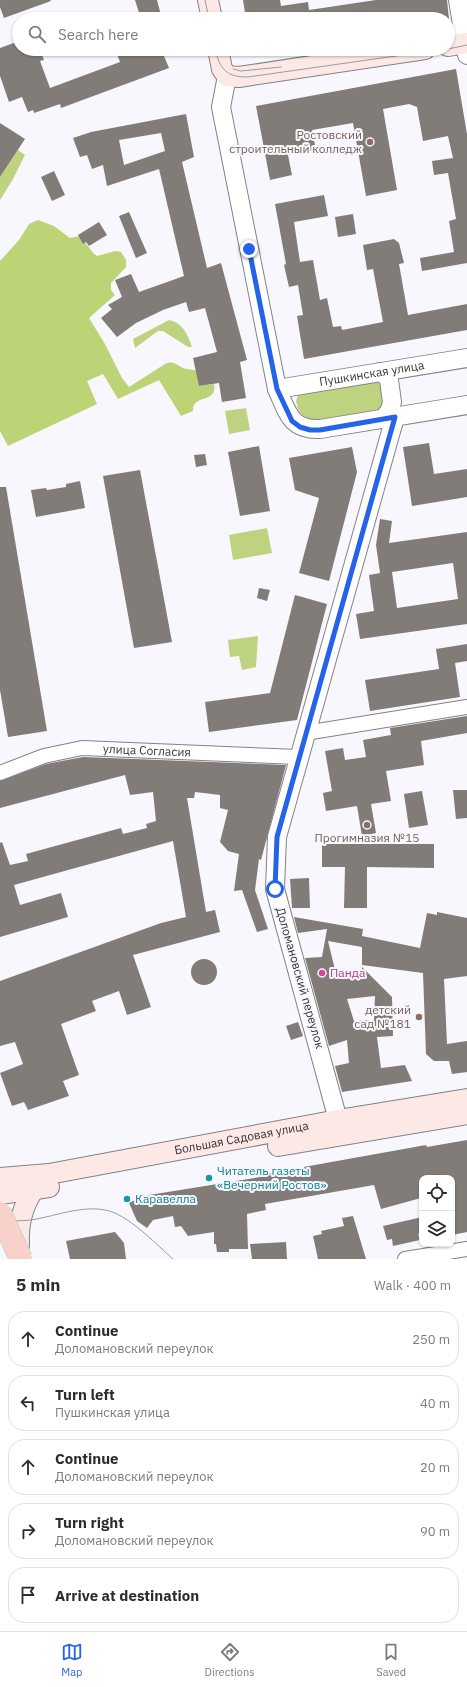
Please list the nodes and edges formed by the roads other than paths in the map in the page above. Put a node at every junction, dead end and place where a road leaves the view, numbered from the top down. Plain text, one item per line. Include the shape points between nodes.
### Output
1 (208, 0) edge
2 (458, 0) edge
3 (211, 12) edge
4 (462, 47) edge
5 (219, 56) edge
6 (376, 56) edge
7 (227, 76) junction
8 (467, 358) edge
9 (380, 372) junction
10 (285, 388) junction
11 (467, 405) edge
12 (389, 418) junction
13 (467, 707) edge
14 (305, 733) junction
15 (298, 757) junction
16 (0, 773) edge
17 (467, 1099) edge
18 (467, 1114) edge
19 (338, 1120) junction
20 (8, 1178) edge
21 (34, 1189) junction
22 (0, 1194) edge
23 (0, 1213) edge
24 (0, 1225) edge
25 (467, 1249) edge
26 (20, 1252) edge
27 (33, 1259) edge
28 (405, 1259) edge

1 - 3 main road
2 - 4 street
5 - 7 main road via 222,69
6 - 7 main road via 241,77
7 - 10 street via 221,107
8 - 9 street, Пушкинская улица
9 - 10 street, Пушкинская улица
9 - 12 street, Доломановский переулок via 389,380 392,402
10 - 12 street via 286,410 292,421 310,430
11 - 12 street
12 - 14 street, Доломановский переулок
13 - 14 street
14 - 15 street, Доломановский переулок
15 - 16 street, улица Согласия via 82,748 44,756
15 - 19 street, Доломановский переулок via 277,837 275,889
17 - 19 main road, Большая Садовая улица
18 - 21 main road, Большая Садовая улица via 339,1134
19 - 20 main road, Большая Садовая улица via 49,1174
21 - 22 main road, Большая Садовая улица
21 - 26 main road via 23,1210 18,1228
23 - 26 main road, bridge
24 - 26 main road
25 - 28 street
26 - 27 main road

